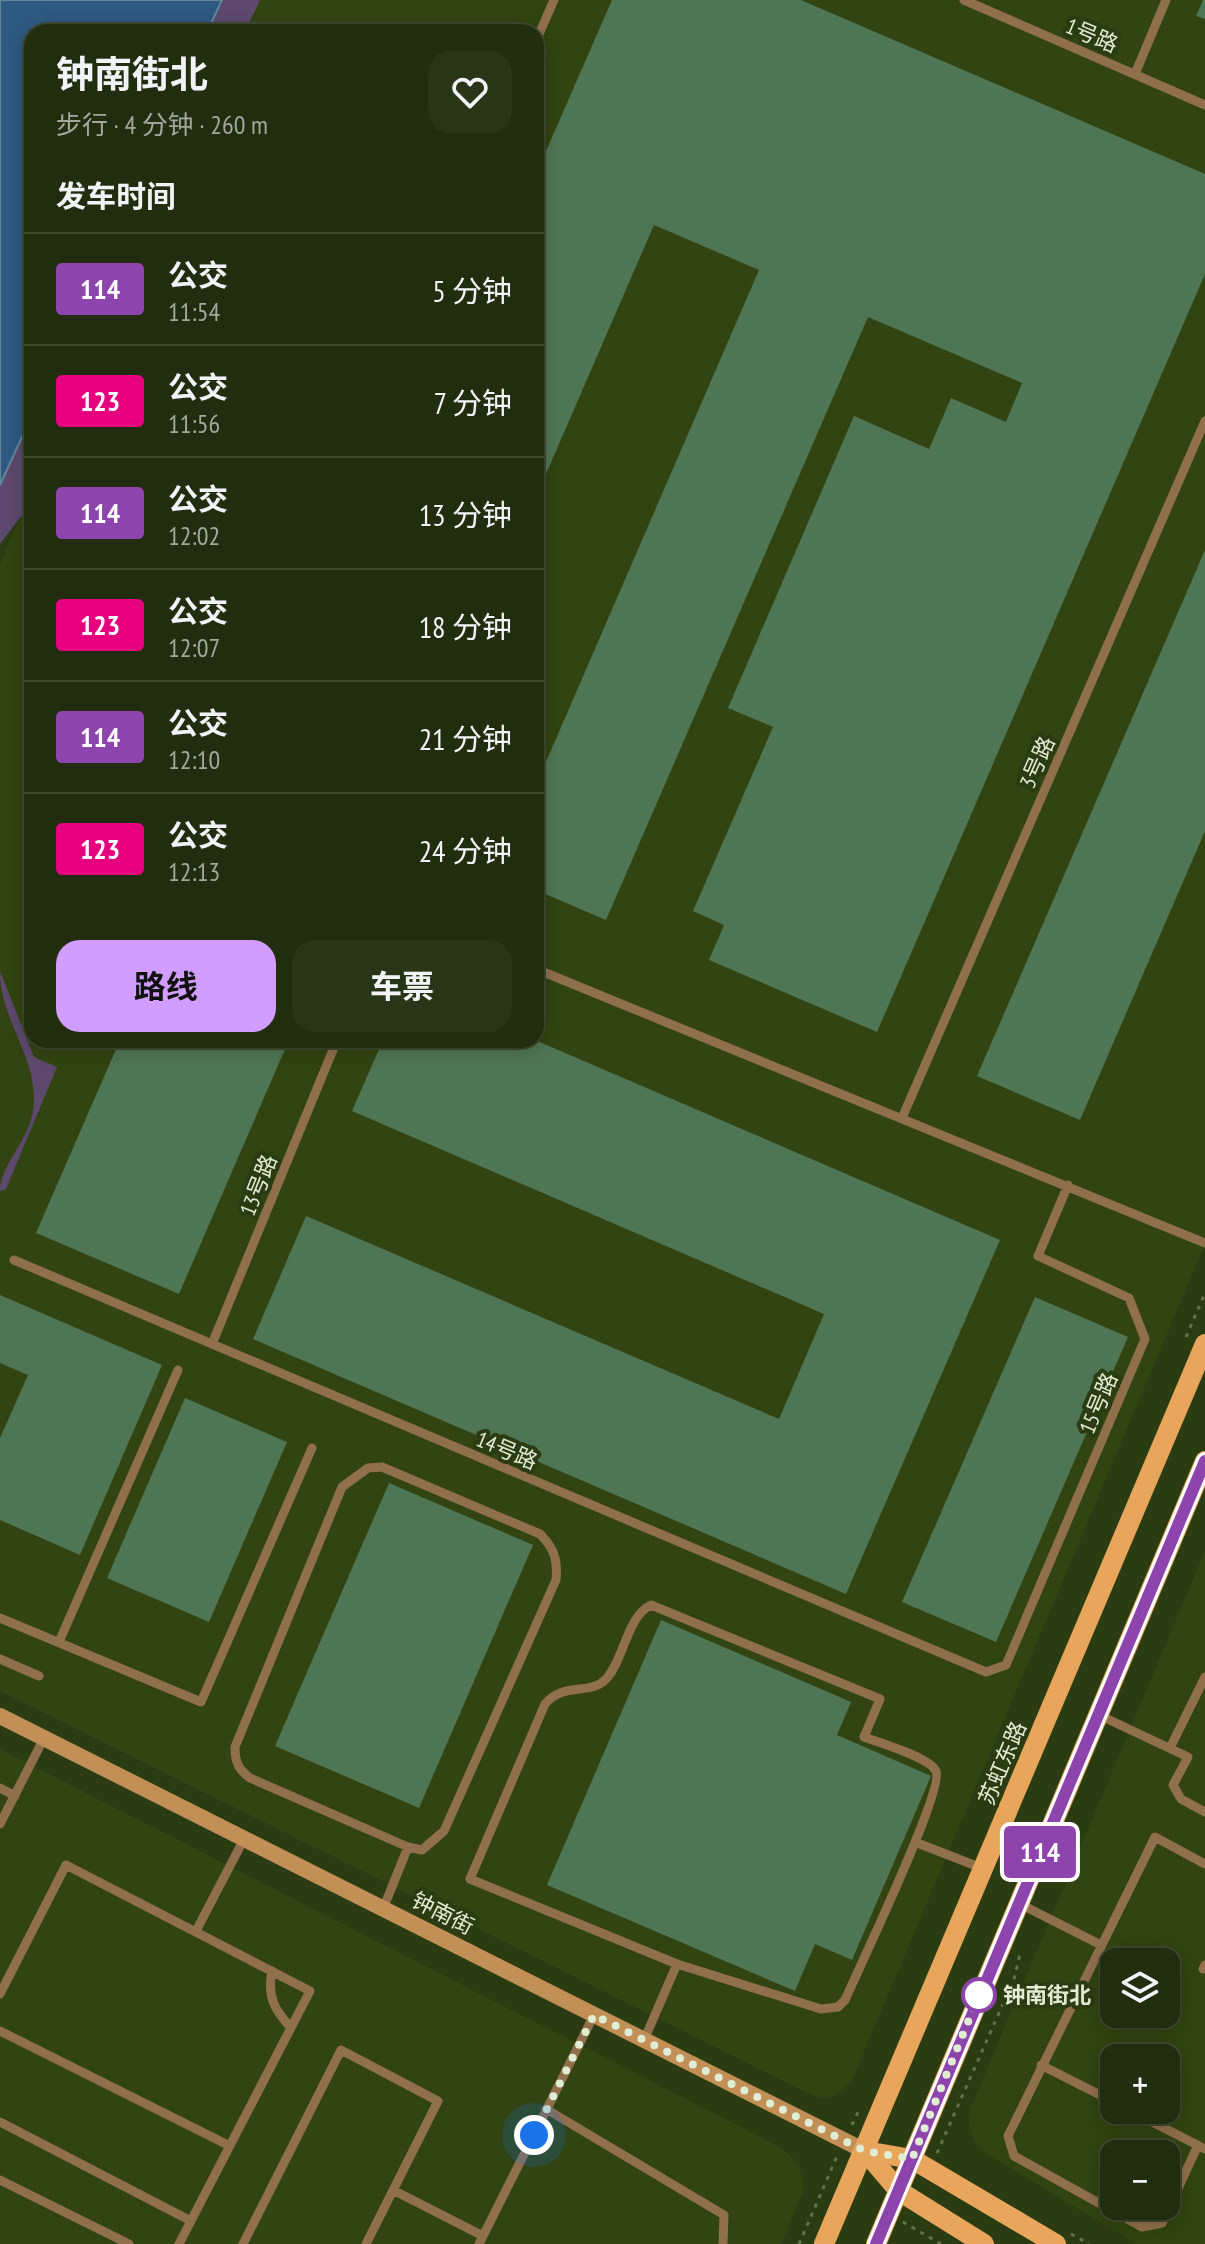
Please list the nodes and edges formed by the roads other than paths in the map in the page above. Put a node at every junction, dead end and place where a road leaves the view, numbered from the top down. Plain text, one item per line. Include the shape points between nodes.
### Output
1 (554, 0) edge
2 (964, 0) edge
3 (1166, 0) edge
4 (543, 24) edge
5 (1135, 74) junction
6 (1205, 105) edge
7 (1205, 421) edge
8 (544, 972) edge
9 (334, 1048) edge
10 (902, 1118) junction
11 (1068, 1185) junction
12 (1205, 1243) edge
13 (14, 1260) dead end
14 (212, 1344) junction
15 (1205, 1344) edge
16 (178, 1370) dead end
17 (312, 1448) dead end
18 (1205, 1461) edge
19 (0, 1618) edge
20 (59, 1642) junction
21 (0, 1659) edge
22 (986, 1672) joint
23 (39, 1676) dead end
24 (1205, 1677) edge
25 (1098, 1714) junction
26 (0, 1716) edge
27 (44, 1738) junction
28 (1170, 1748) junction
29 (0, 1788) edge
30 (15, 1796) junction
31 (1205, 1812) edge
32 (0, 1824) edge
33 (244, 1839) junction
34 (915, 1842) junction
35 (408, 1847) junction
36 (1205, 1864) edge
37 (984, 1869) junction
38 (1018, 1903) junction
39 (383, 1909) junction
40 (196, 1931) junction
41 (1101, 1945) junction
42 (677, 1964) junction
43 (272, 1971) junction
44 (0, 1994) edge
45 (594, 2015) junction
46 (291, 2028) junction
47 (0, 2031) edge
48 (644, 2040) junction
49 (1041, 2065) junction
50 (1100, 2095) edge
51 (546, 2109) junction
52 (0, 2122) edge
53 (1157, 2124) edge
54 (230, 2146) junction
55 (1202, 2147) edge
56 (865, 2151) junction
57 (912, 2159) junction
58 (0, 2180) edge
59 (393, 2190) junction
60 (899, 2191) junction
61 (191, 2221) junction
62 (481, 2240) edge
63 (129, 2244) edge
64 (179, 2244) edge
65 (243, 2244) edge
66 (366, 2244) edge
67 (723, 2244) edge
68 (824, 2244) edge
69 (876, 2244) edge
70 (984, 2244) edge
71 (1056, 2244) edge

1 - 4 lane
2 - 5 lane, 1号路
3 - 5 lane
5 - 6 lane, 1号路
7 - 10 lane, 3号路
8 - 10 lane
9 - 14 lane, 13号路
10 - 11 lane
11 - 12 lane
11 - 22 lane, 15号路 via 1038,1256 1129,1298 1145,1339 1006,1665
13 - 14 lane, 14号路
14 - 22 lane, 14号路
15 - 37 main road, 苏虹东路
16 - 20 lane
17 - 20 lane via 201,1702
18 - 25 main road
19 - 20 lane
21 - 23 lane
24 - 28 lane
25 - 28 lane
25 - 38 main road
26 - 27 street, 钟南街
27 - 30 lane
27 - 33 street, 钟南街
28 - 31 lane via 1188,1757 1173,1785 1181,1799
29 - 30 lane
30 - 32 lane
33 - 39 street, 钟南街
33 - 40 lane
34 - 37 lane
34 - 42 lane via 838,2007 821,2009
34 - 42 lane via 938,1786 937,1772 929,1763 864,1737 880,1699 658,1606 646,1607 605,1680 567,1688 545,1704 470,1879
35 - 35 lane via 422,1850 444,1831 556,1580 557,1564 540,1534 382,1467 368,1468 342,1487 235,1747 235,1760 250,1778
35 - 39 lane
36 - 41 lane via 1155,1837
37 - 56 main road, 苏虹东路
38 - 41 lane
38 - 57 main road
39 - 45 street, 钟南街
40 - 43 lane
40 - 44 lane via 66,1865
41 - 49 lane
42 - 48 lane
43 - 46 lane via 271,2003
43 - 46 lane via 310,1991
45 - 48 street, 钟南街
45 - 51 lane
46 - 54 lane
47 - 54 lane
48 - 56 street, 钟南街
49 - 50 lane
49 - 55 lane via 1011,2125 1009,2148 1028,2165 1142,2227 1162,2223
51 - 62 lane
51 - 67 lane via 724,2215
52 - 61 lane
53 - 55 lane
54 - 61 lane
56 - 57 main road, 钟南街
56 - 60 main road, 钟南街
56 - 68 main road, 苏虹东路
57 - 60 main road
57 - 71 main road, 钟南街
58 - 63 lane
59 - 62 lane
59 - 65 lane via 438,2101 341,2050
59 - 66 lane
60 - 69 main road
60 - 70 main road, 钟南街
61 - 64 lane

